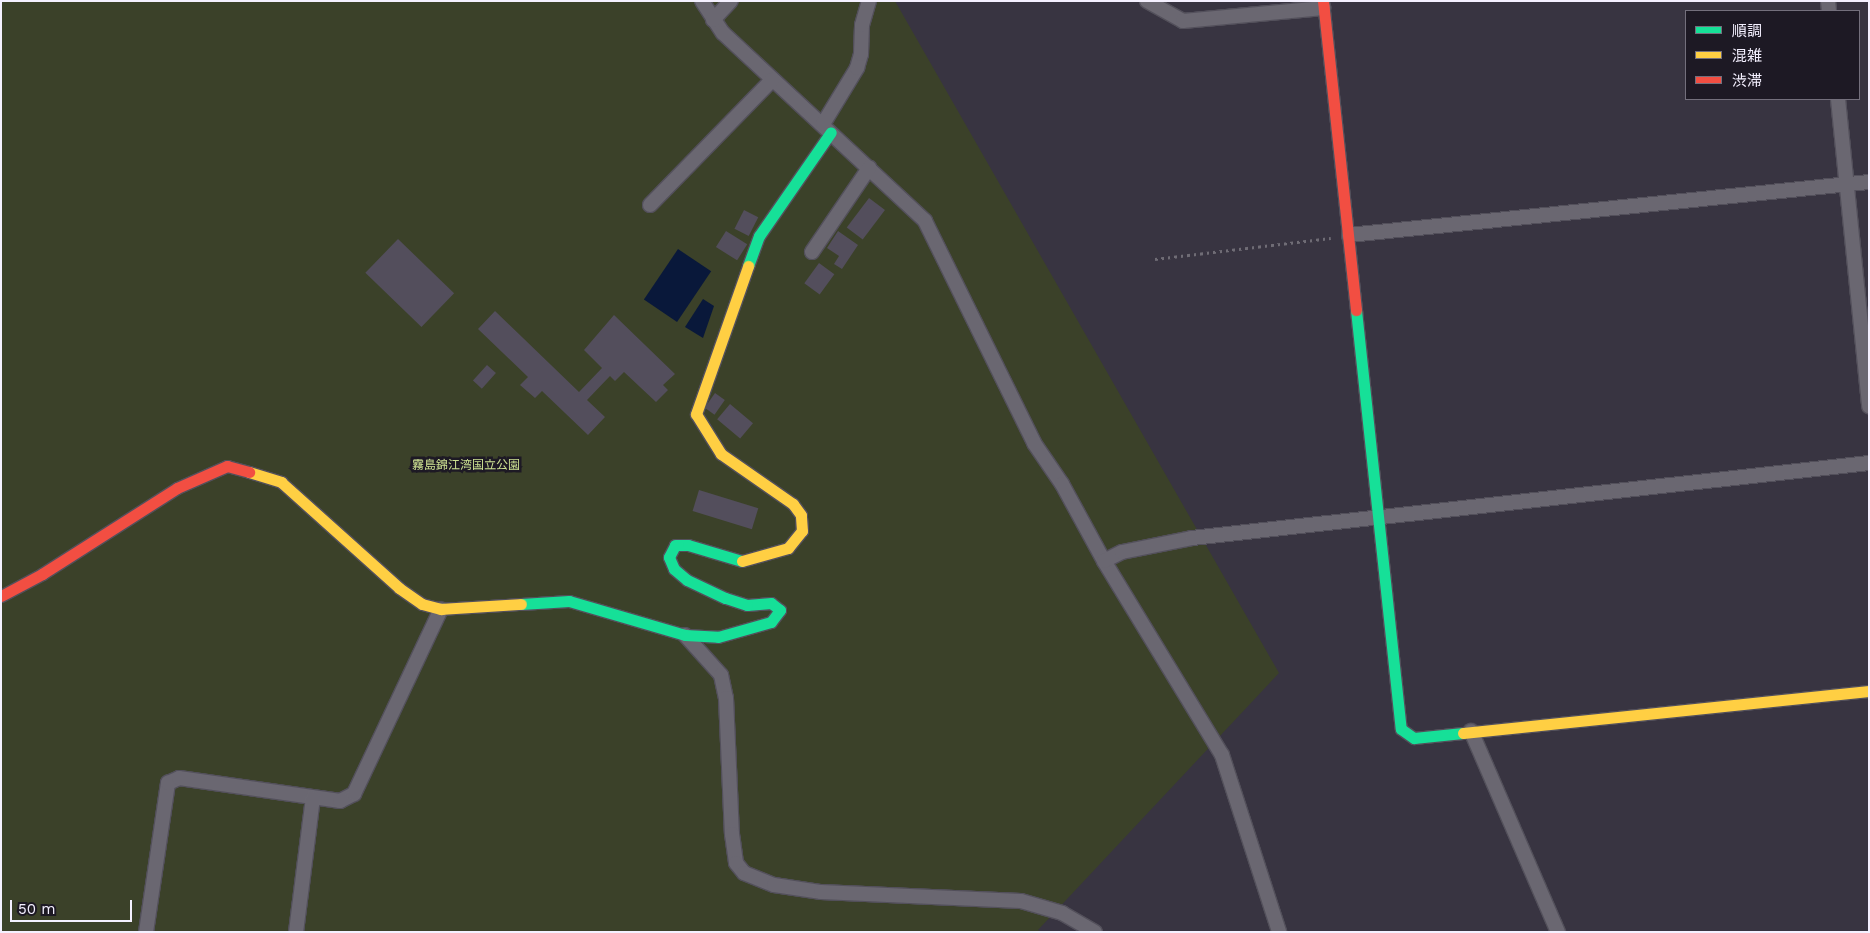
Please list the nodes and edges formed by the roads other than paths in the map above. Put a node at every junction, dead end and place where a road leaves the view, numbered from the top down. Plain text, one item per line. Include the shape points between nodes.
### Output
1 (702, 1) edge
2 (731, 1) edge
3 (869, 1) edge
4 (1147, 1) edge
5 (1323, 5) edge
6 (713, 20) junction
7 (772, 80) junction
8 (1838, 100) edge
9 (827, 128) junction
10 (869, 168) junction
11 (1869, 182) edge
12 (1846, 185) junction
13 (650, 205) dead end
14 (1349, 235) junction
15 (812, 252) dead end
16 (1869, 406) edge
17 (1869, 463) edge
18 (1380, 517) junction
19 (1104, 562) junction
20 (1, 596) edge
21 (440, 609) junction
22 (685, 635) junction
23 (1869, 691) edge
24 (1471, 731) junction
25 (313, 798) junction
26 (146, 932) edge
27 (296, 932) edge
28 (1095, 932) edge
29 (1279, 932) edge
30 (1558, 932) edge

1 - 6 street
2 - 6 street
3 - 9 street via 862,25 861,54
4 - 5 street via 1183,21
5 - 14 street
6 - 7 street
7 - 9 street
7 - 13 street
8 - 12 street
9 - 10 street
9 - 22 street via 759,236 696,414 721,454 793,504 801,515 802,531 788,548 747,562 688,545 675,545 670,557 674,569 687,580 718,595 747,605 770,603 780,610 771,622 718,637
10 - 15 street
10 - 19 street via 925,221 1034,443 1062,484
11 - 12 street
12 - 14 street
12 - 16 street
14 - 18 street
17 - 18 street
18 - 19 street via 1192,538 1122,552
18 - 24 street via 1401,729 1414,738
19 - 29 street via 1222,754
20 - 21 street via 177,488 227,466 281,482 399,588 422,604
21 - 22 street via 569,602
21 - 25 street via 354,794 340,801
22 - 28 street via 721,675 726,698 732,834 736,863 744,873 774,885 821,892 1021,901 1062,913
23 - 24 street
24 - 30 street
25 - 26 street via 179,778 168,783
25 - 27 street

